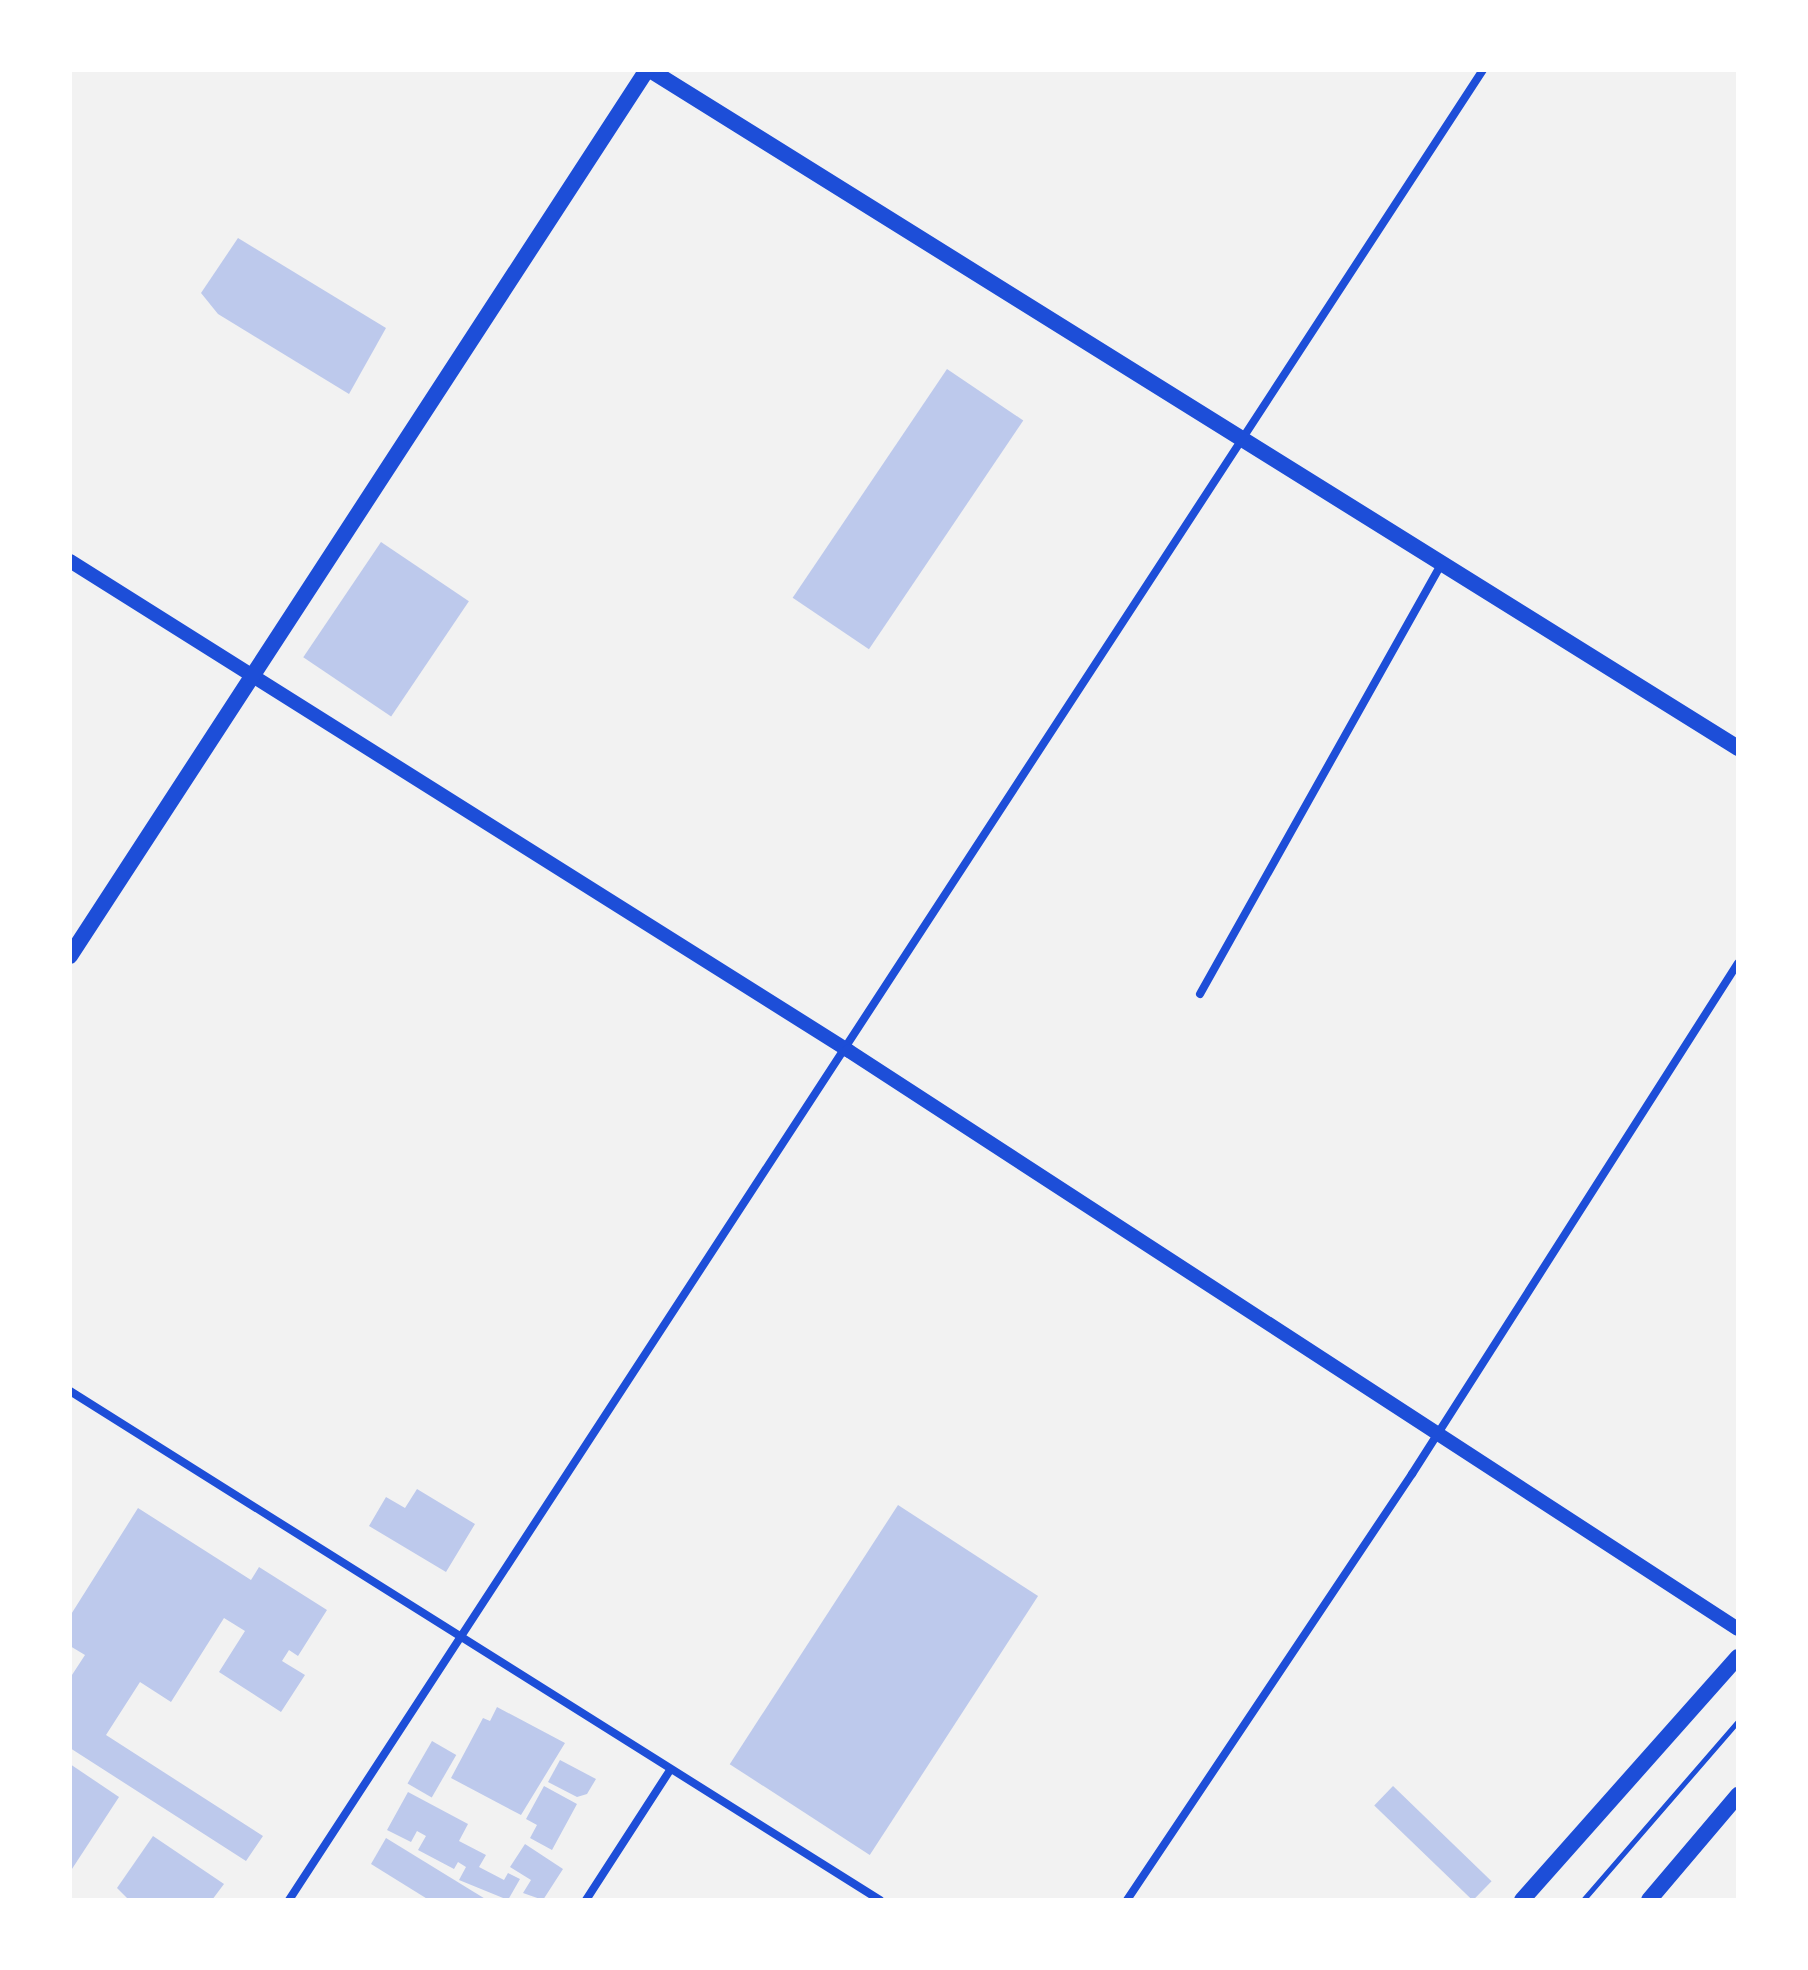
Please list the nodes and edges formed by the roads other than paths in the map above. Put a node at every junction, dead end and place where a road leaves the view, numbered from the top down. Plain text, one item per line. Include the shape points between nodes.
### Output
1 (648, 70) edge
2 (1483, 70) edge
3 (1242, 440) junction
4 (70, 561) edge
5 (1441, 565) junction
6 (250, 675) junction
7 (1738, 748) edge
8 (70, 956) edge
9 (1738, 963) edge
10 (1200, 994) dead end
11 (849, 1051) junction
12 (70, 1391) edge
13 (1436, 1437) junction
14 (1738, 1629) edge
15 (459, 1637) junction
16 (1738, 1657) edge
17 (670, 1770) junction
18 (1738, 1795) edge
19 (289, 1900) edge
20 (586, 1900) edge
21 (880, 1900) edge
22 (1127, 1900) edge
23 (1522, 1900) edge
24 (1649, 1900) edge

1 - 3 main road
1 - 6 main road
2 - 3 street
3 - 5 main road
3 - 11 street
4 - 6 street
5 - 7 main road
5 - 10 street
6 - 8 main road
6 - 11 street
9 - 13 street
11 - 13 street
11 - 15 street
12 - 15 street
13 - 14 street
13 - 22 street
15 - 17 street
15 - 19 street
16 - 23 main road
17 - 20 street
17 - 21 street
18 - 24 main road

